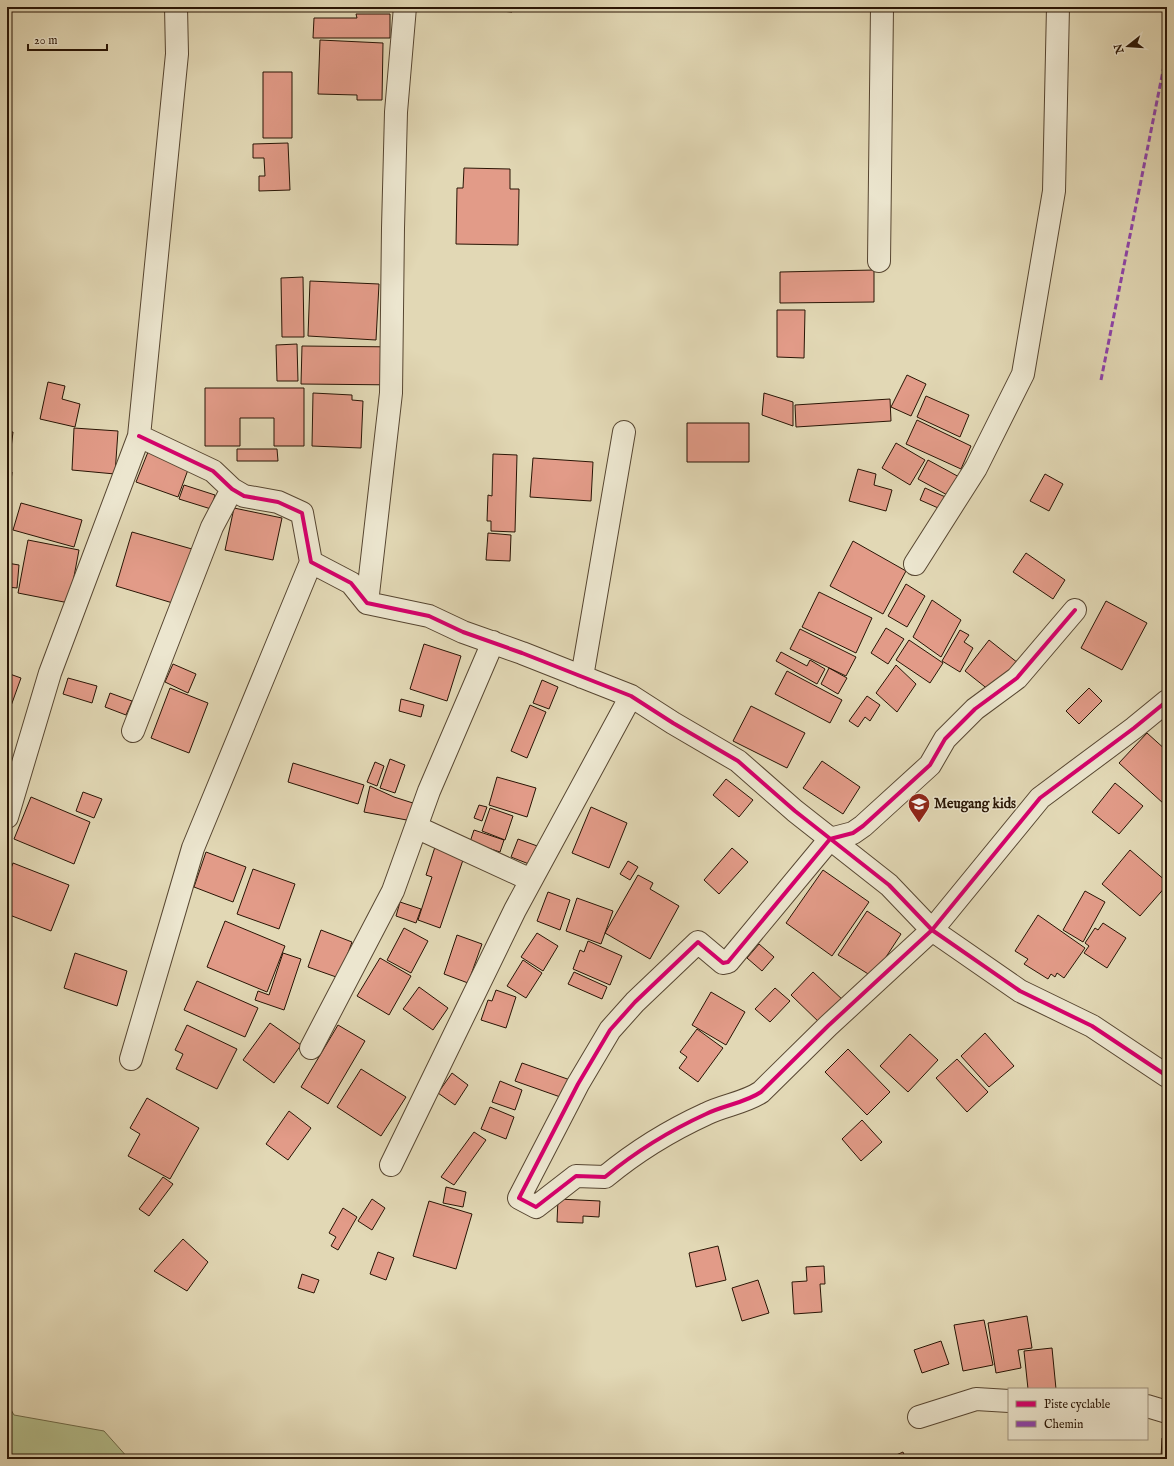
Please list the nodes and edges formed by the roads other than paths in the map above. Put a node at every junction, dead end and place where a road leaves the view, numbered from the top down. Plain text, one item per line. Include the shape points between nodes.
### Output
1 (176, 7) edge
2 (405, 7) edge
3 (882, 7) edge
4 (1058, 7) edge
5 (879, 261) dead end
6 (624, 432) dead end
7 (139, 436) junction
8 (232, 489) junction
9 (311, 562) junction
10 (914, 564) dead end
11 (367, 603) junction
12 (1075, 610) dead end
13 (493, 642) junction
14 (582, 676) junction
15 (631, 696) junction
16 (1167, 701) edge
17 (133, 731) dead end
18 (7, 817) edge
19 (416, 827) junction
20 (830, 839) junction
21 (531, 880) junction
22 (932, 930) junction
23 (311, 1048) dead end
24 (131, 1059) dead end
25 (1167, 1076) edge
26 (391, 1165) dead end
27 (1008, 1401) edge
28 (1148, 1406) edge
29 (1167, 1412) edge
30 (919, 1417) dead end

1 - 7 street via 177,54
2 - 11 street via 396,119 391,393
3 - 5 street
4 - 10 street via 1054,191 1022,374 976,468
6 - 14 street
7 - 8 street via 214,471
7 - 18 street via 50,673
8 - 9 street via 244,496 278,502 302,513
8 - 17 street via 212,527
9 - 11 street via 351,583
9 - 24 street via 193,848
11 - 13 street via 430,616 463,632
12 - 20 street via 1017,678 975,710 945,739 930,765 863,826 853,833
13 - 14 street
13 - 19 street
14 - 15 street
15 - 20 street via 738,761 795,812
15 - 21 street
16 - 22 street via 1040,798
19 - 21 street
19 - 23 street via 393,891
20 - 22 street via 889,885
20 - 22 street via 728,962 723,963 698,942 635,1002 610,1030 578,1084 519,1198 536,1207 576,1176 605,1177 627,1158 707,1113 756,1096
21 - 26 street
22 - 25 street via 1020,991 1092,1026
27 - 30 street via 976,1399
28 - 29 street

